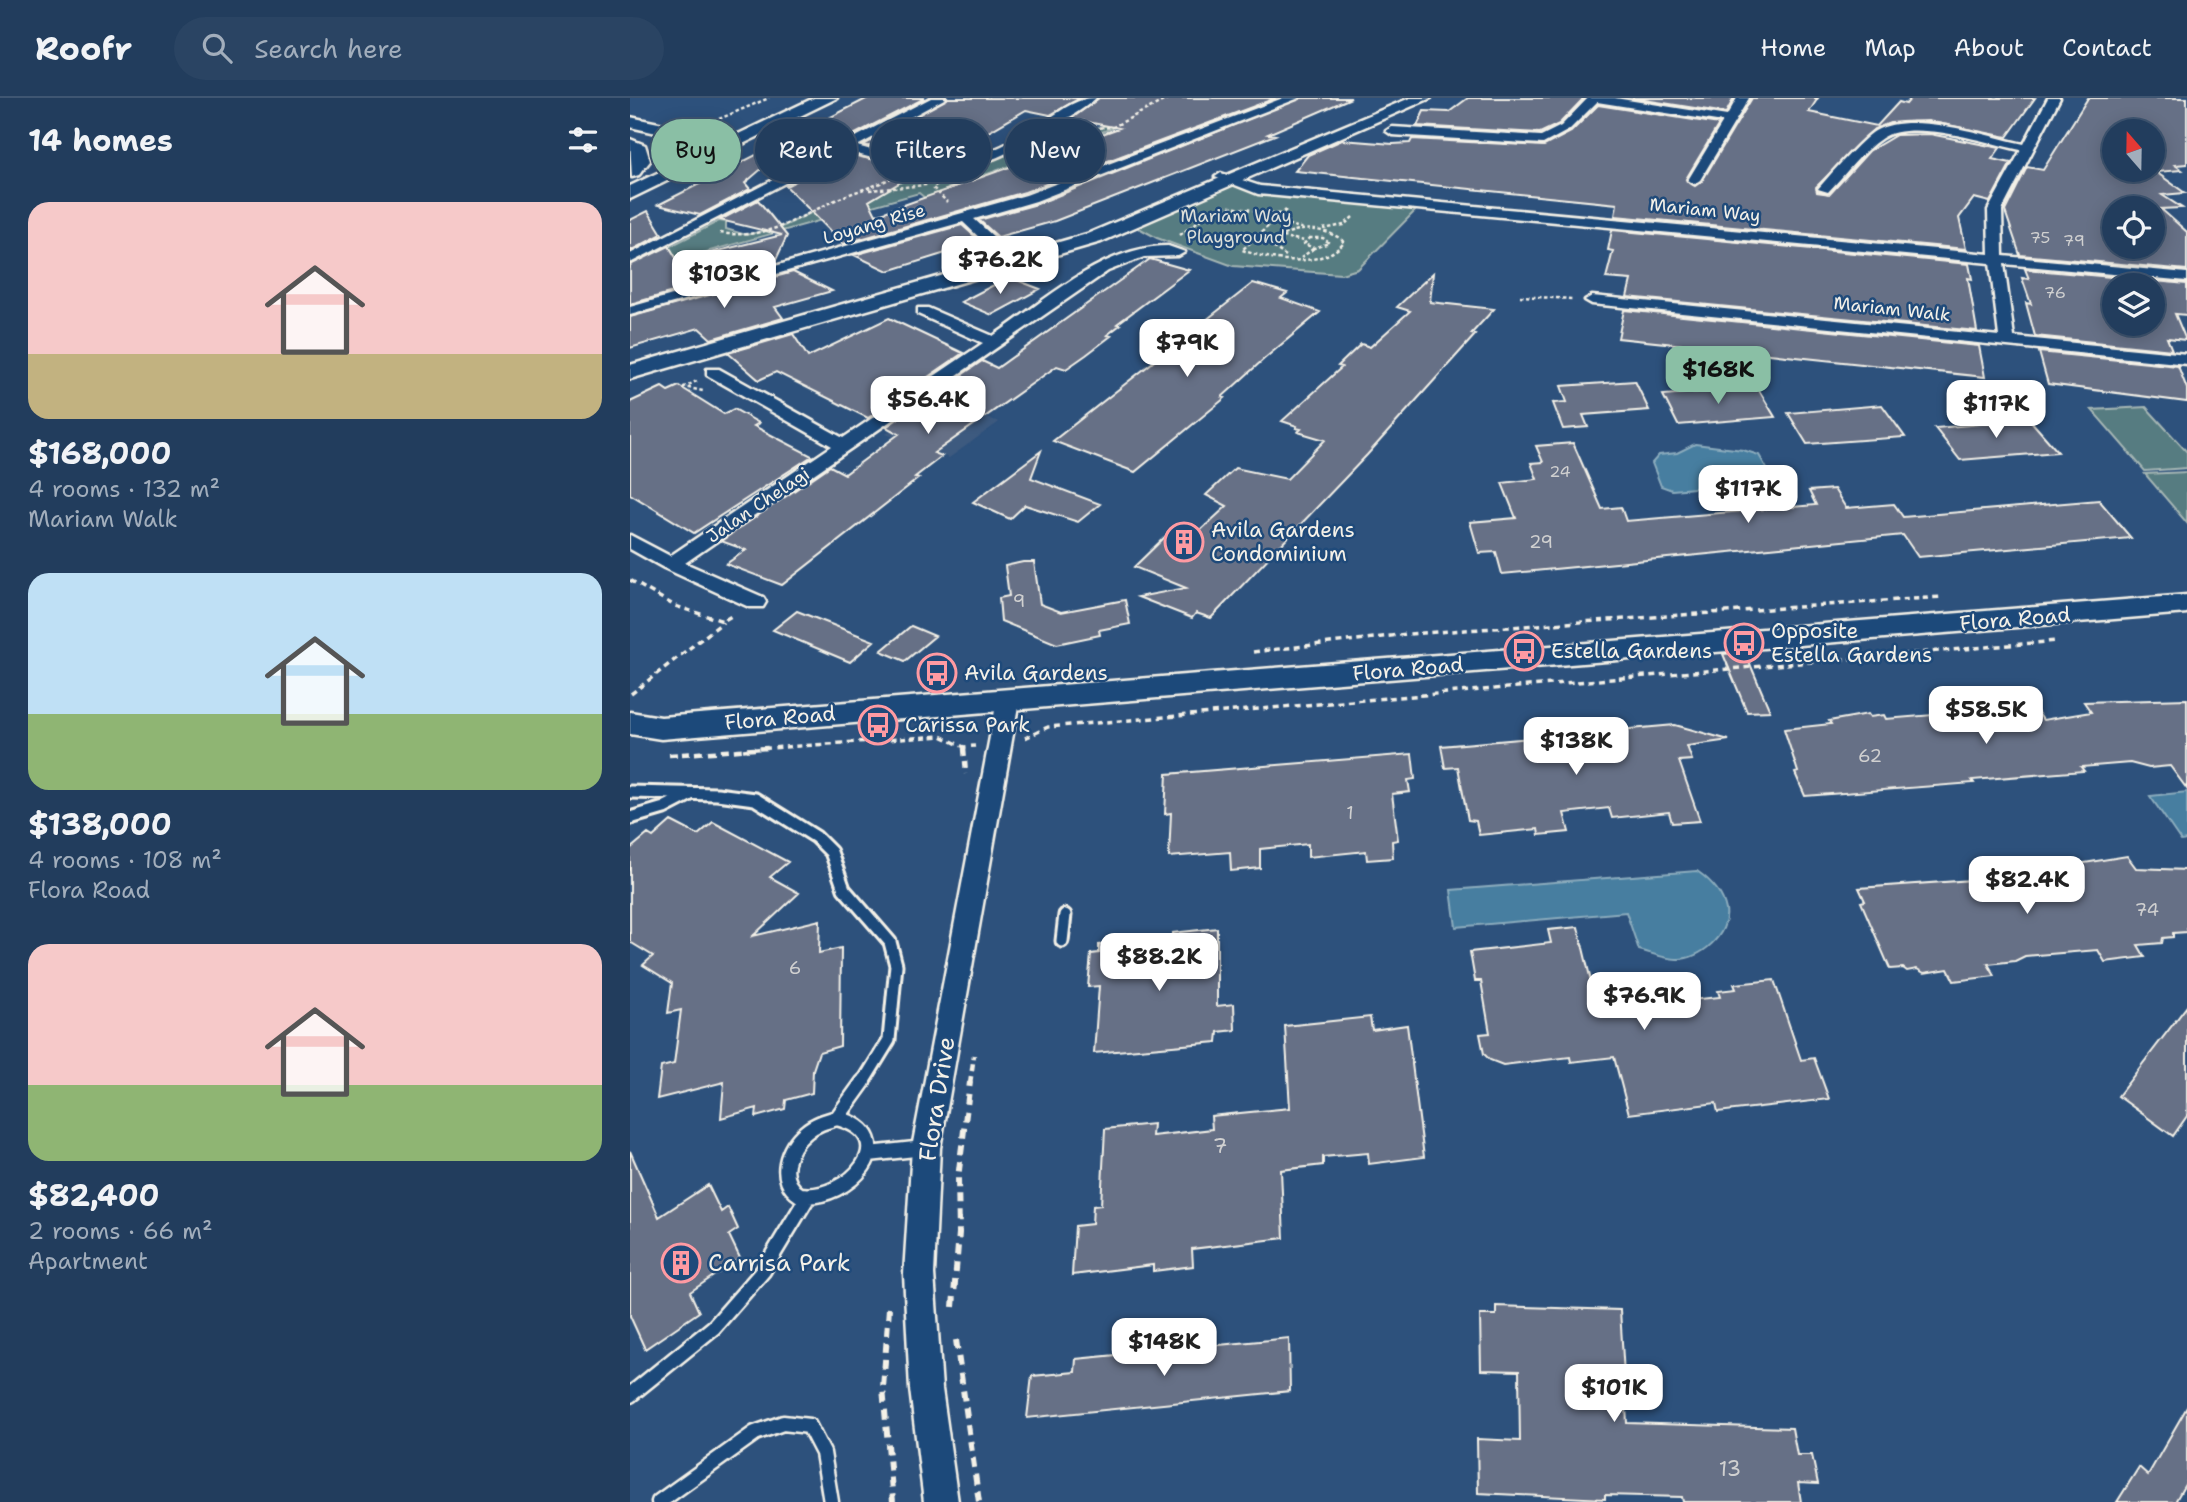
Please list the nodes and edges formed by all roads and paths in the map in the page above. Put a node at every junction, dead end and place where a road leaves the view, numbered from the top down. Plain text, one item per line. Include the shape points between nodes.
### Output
1 (791, 98) edge
2 (828, 98) edge
3 (940, 98) edge
4 (1090, 98) edge
5 (1293, 98) edge
6 (1407, 98) edge
7 (1423, 98) edge
8 (1594, 98) edge
9 (1744, 98) edge
10 (2054, 98) edge
11 (748, 118) junction
12 (741, 120) edge
13 (1732, 120) junction
14 (630, 122) edge
15 (741, 123) edge
16 (651, 126) edge
17 (1392, 131) dead end
18 (741, 140) edge
19 (630, 142) edge
20 (857, 142) edge
21 (651, 145) edge
22 (2028, 148) junction
23 (857, 149) edge
24 (651, 162) edge
25 (631, 171) edge
26 (1226, 179) junction
27 (651, 180) edge
28 (1694, 180) dead end
29 (780, 182) edge
30 (936, 184) joint
31 (1824, 188) dead end
32 (630, 193) edge
33 (1212, 199) junction
34 (1281, 214) junction
35 (966, 218) junction
36 (1348, 223) dead end
37 (695, 227) junction
38 (1314, 230) junction
39 (1280, 236) junction
40 (1316, 237) junction
41 (1341, 239) junction
42 (1328, 240) junction
43 (1305, 241) junction
44 (1327, 246) junction
45 (1314, 248) junction
46 (1163, 249) junction
47 (1339, 250) junction
48 (1178, 252) dead end
49 (1996, 258) junction
50 (630, 259) edge
51 (1302, 259) junction
52 (1010, 260) junction
53 (2187, 277) edge
54 (1520, 296) dead end
55 (1592, 300) joint
56 (630, 311) edge
57 (923, 311) dead end
58 (2007, 340) junction
59 (996, 343) junction
60 (2187, 359) edge
61 (630, 363) edge
62 (630, 372) edge
63 (713, 372) dead end
64 (845, 446) junction
65 (630, 541) edge
66 (671, 564) junction
67 (630, 580) edge
68 (756, 602) joint
69 (2187, 604) edge
70 (723, 621) junction
71 (2071, 640) dead end
72 (1008, 700) junction
73 (631, 708) edge
74 (1000, 743) junction
75 (1021, 752) dead end
76 (668, 755) dead end
77 (630, 792) edge
78 (691, 793) junction
79 (630, 818) edge
80 (1065, 915) dead end
81 (1062, 941) dead end
82 (975, 1047) dead end
83 (837, 1118) junction
84 (926, 1147) junction
85 (869, 1154) junction
86 (807, 1198) junction
87 (953, 1316) dead end
88 (954, 1329) dead end
89 (630, 1395) edge
90 (659, 1502) edge
91 (831, 1502) edge
92 (941, 1502) edge
93 (979, 1502) edge

1 - 11 main road
2 - 18 main road
3 - 20 street
4 - 23 street via 998,153 962,166 922,165
5 - 35 street, Loyang Rise via 1098,174
6 - 26 street
7 - 26 street
8 - 13 street
8 - 17 street via 1557,135 1543,140
9 - 13 street
10 - 22 street
11 - 12 main road
11 - 15 main road
13 - 28 street
14 - 16 main road
19 - 21 main road
19 - 25 main road via 642,161
22 - 31 street via 1945,131 1889,130 1879,134
22 - 49 street via 1995,209
24 - 25 main road
26 - 33 street
26 - 49 street, Mariam Way via 1258,190
26 - 52 street
27 - 32 main road
29 - 37 street
30 - 35 path via 934,190
30 - 37 path via 850,194 792,225 752,237
33 - 34 path
33 - 46 path
33 - 52 street
34 - 38 path via 1293,227
34 - 51 path via 1242,250
35 - 52 street
35 - 56 street, Loyang Rise
36 - 38 path
37 - 50 street
38 - 39 path
38 - 40 path
38 - 41 path
39 - 43 path
39 - 51 path via 1271,243 1272,249
40 - 42 path
40 - 43 path
41 - 42 path
41 - 47 path via 1344,243
42 - 44 path
43 - 45 path
44 - 45 path
44 - 47 path
45 - 51 path
46 - 48 street, Jalan Chelagi
46 - 59 street, Jalan Chelagi via 1103,268
47 - 51 path
49 - 53 street, Mariam Way
49 - 58 street
52 - 61 street
52 - 62 street
54 - 55 path
55 - 58 street, Mariam Walk
57 - 59 street
58 - 60 street, Mariam Walk
59 - 64 street, Jalan Chelagi
63 - 64 street
64 - 66 street, Jalan Chelagi
65 - 66 street
66 - 68 street
67 - 70 path via 675,606
68 - 70 path
69 - 72 street, Flora Road
70 - 73 path
71 - 75 path via 1048,727 1023,739
72 - 73 street, Flora Road via 661,728
72 - 74 street, Flora Drive
74 - 76 path via 964,747 941,736
74 - 84 street, Flora Drive
77 - 78 lane
78 - 79 lane via 664,808
78 - 83 lane via 755,799 816,837 831,852 844,889 890,942 896,965 889,1040
80 - 81 lane
82 - 87 path via 958,1178
83 - 85 lane via 863,1127
83 - 86 lane via 803,1133 784,1164 785,1180 793,1192
84 - 85 lane
84 - 92 street, Flora Drive via 919,1274 926,1389
85 - 86 lane via 861,1172 846,1186 827,1196
86 - 89 lane via 762,1272 714,1327
88 - 93 path
90 - 91 lane via 755,1433 783,1423 809,1426 823,1453

